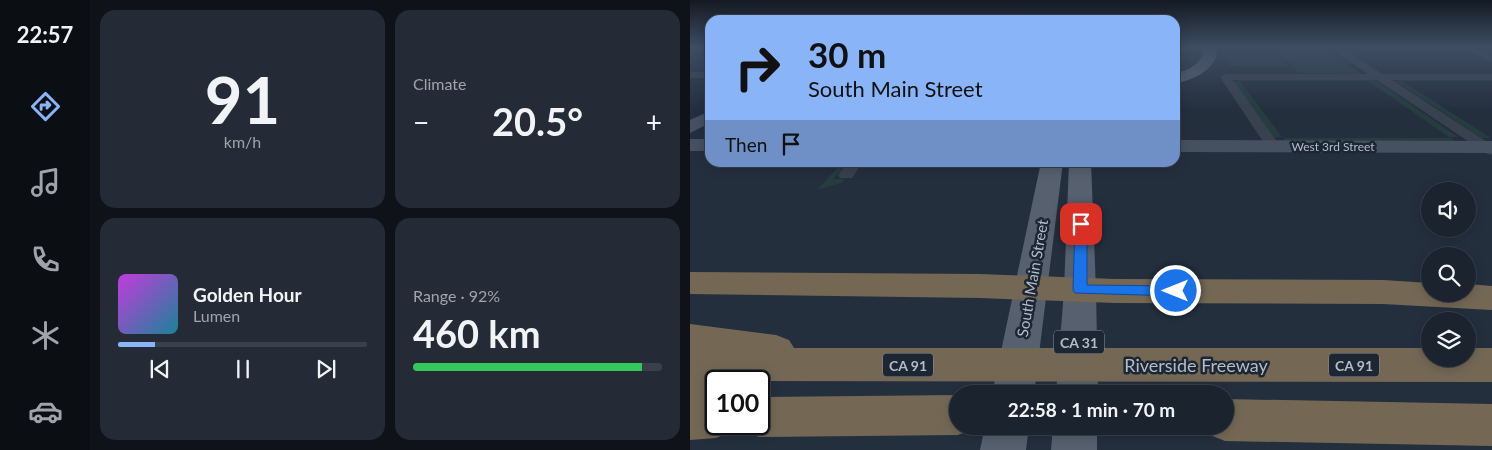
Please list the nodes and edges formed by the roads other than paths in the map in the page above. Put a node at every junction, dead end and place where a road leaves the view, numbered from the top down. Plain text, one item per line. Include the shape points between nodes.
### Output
1 (1200, 68) edge
2 (1365, 68) edge
3 (690, 75) edge
4 (705, 75) edge
5 (1180, 77) edge
6 (1378, 77) junction
7 (1492, 77) edge
8 (705, 119) edge
9 (690, 127) edge
10 (690, 145) edge
11 (705, 145) edge
12 (1180, 146) edge
13 (1273, 146) junction
14 (1490, 148) edge
15 (852, 167) edge
16 (1051, 167) edge
17 (1080, 167) edge
18 (846, 175) dead end
19 (690, 283) edge
20 (1030, 288) junction
21 (1080, 290) junction
22 (1492, 298) edge
23 (690, 339) edge
24 (857, 364) junction
25 (690, 365) edge
26 (1492, 365) edge
27 (1014, 385) edge
28 (1077, 385) edge
29 (690, 398) edge
30 (705, 398) edge
31 (770, 399) edge
32 (949, 415) edge
33 (816, 416) junction
34 (770, 417) edge
35 (705, 418) edge
36 (690, 419) edge
37 (1234, 420) edge
38 (1492, 424) edge
39 (1006, 435) edge
40 (1075, 435) edge
41 (1003, 450) edge
42 (1074, 450) edge

1 - 5 main road
2 - 6 street
3 - 4 street
6 - 7 street
6 - 13 street via 1225,77
6 - 14 street
8 - 9 street
10 - 11 street
12 - 13 street, West 3rd Street
13 - 14 street, West 3rd Street
15 - 18 street
16 - 20 main road, South Main Street
17 - 21 main road
19 - 20 highway
20 - 21 highway
20 - 27 main road, South Main Street
21 - 22 highway via 1383,292
21 - 28 main road, CA 31
23 - 24 highway
24 - 25 highway, Riverside Freeway / CA 91
24 - 26 highway, Riverside Freeway / CA 91
29 - 30 highway
31 - 33 highway via 791,400 809,408
32 - 33 highway
33 - 34 highway
35 - 36 highway
37 - 38 highway
39 - 41 main road
40 - 42 main road

